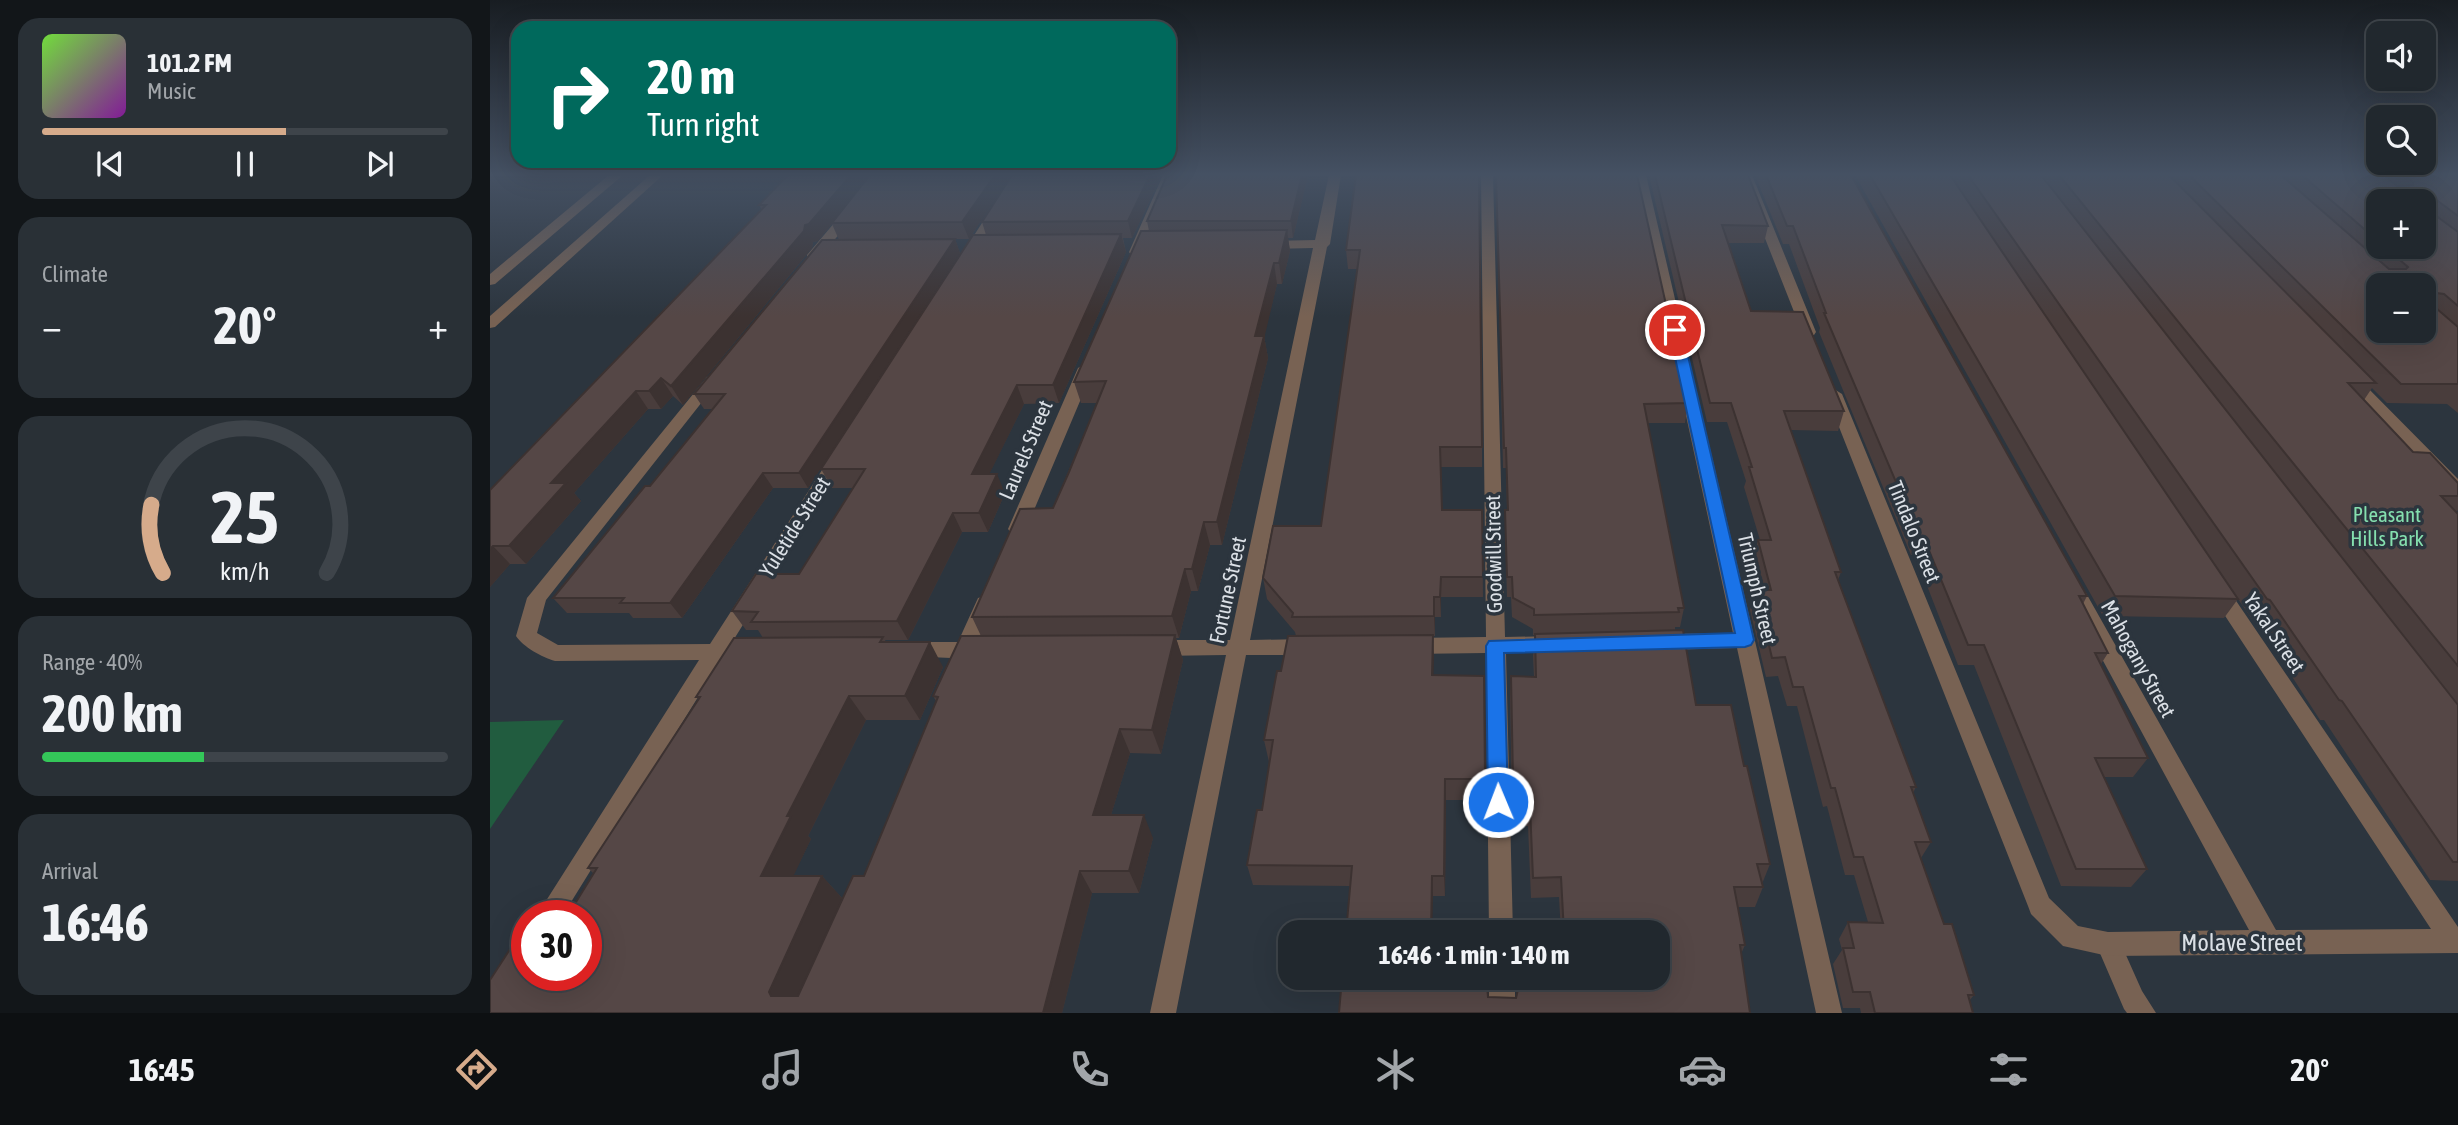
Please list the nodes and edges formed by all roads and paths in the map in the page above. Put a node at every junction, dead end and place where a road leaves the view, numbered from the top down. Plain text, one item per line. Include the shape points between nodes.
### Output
1 (560, 222) edge
2 (604, 222) edge
3 (846, 222) edge
4 (988, 222) edge
5 (1148, 222) edge
6 (1326, 222) edge
7 (1488, 222) edge
8 (1651, 222) edge
9 (1765, 222) edge
10 (1322, 244) junction
11 (1257, 245) edge
12 (803, 269) edge
13 (958, 270) edge
14 (1128, 272) edge
15 (490, 281) edge
16 (490, 324) edge
17 (1095, 347) edge
18 (1818, 355) edge
19 (726, 364) edge
20 (2343, 371) edge
21 (1828, 380) edge
22 (848, 443) edge
23 (2458, 489) edge
24 (1008, 549) edge
25 (2205, 570) edge
26 (2068, 578) edge
27 (992, 587) edge
28 (1745, 640) junction
29 (1648, 642) edge
30 (1578, 644) edge
31 (1333, 646) edge
32 (1387, 646) edge
33 (1495, 646) junction
34 (1239, 647) junction
35 (1143, 648) edge
36 (895, 650) edge
37 (964, 650) junction
38 (992, 650) edge
39 (771, 651) edge
40 (716, 652) junction
41 (953, 675) edge
42 (558, 900) edge
43 (2040, 906) joint
44 (1501, 920) edge
45 (2456, 941) edge
46 (2269, 943) junction
47 (2108, 944) junction
48 (1502, 990) edge
49 (1163, 1013) edge
50 (1502, 1013) edge
51 (1829, 1013) edge
52 (2144, 1013) edge

1 - 15 street
2 - 16 street
3 - 12 street
4 - 13 street
5 - 14 street
6 - 10 street, Fortune Street
7 - 33 street, Goodwill Street
8 - 28 street, Triumph Street
9 - 18 street
10 - 11 street
10 - 34 street, Fortune Street
17 - 24 street, Laurels Street
19 - 40 street via 537,597 526,636 555,653
20 - 23 street
21 - 43 street, Tindalo Street
22 - 40 street, Yuletide Street
25 - 45 street, Yakal Street
26 - 46 street, Mahogany Street
27 - 37 street
28 - 29 street
28 - 51 street, Triumph Street
30 - 33 street
31 - 34 street
32 - 33 street
33 - 44 street, Goodwill Street
34 - 35 street
34 - 49 street, Fortune Street
36 - 37 street
37 - 38 street
37 - 41 street
39 - 40 street
40 - 42 street, Yuletide Street
43 - 47 street, Molave Street via 2072,937
45 - 46 street, Molave Street
46 - 47 street, Molave Street
47 - 52 street via 2133,1000
48 - 50 street

